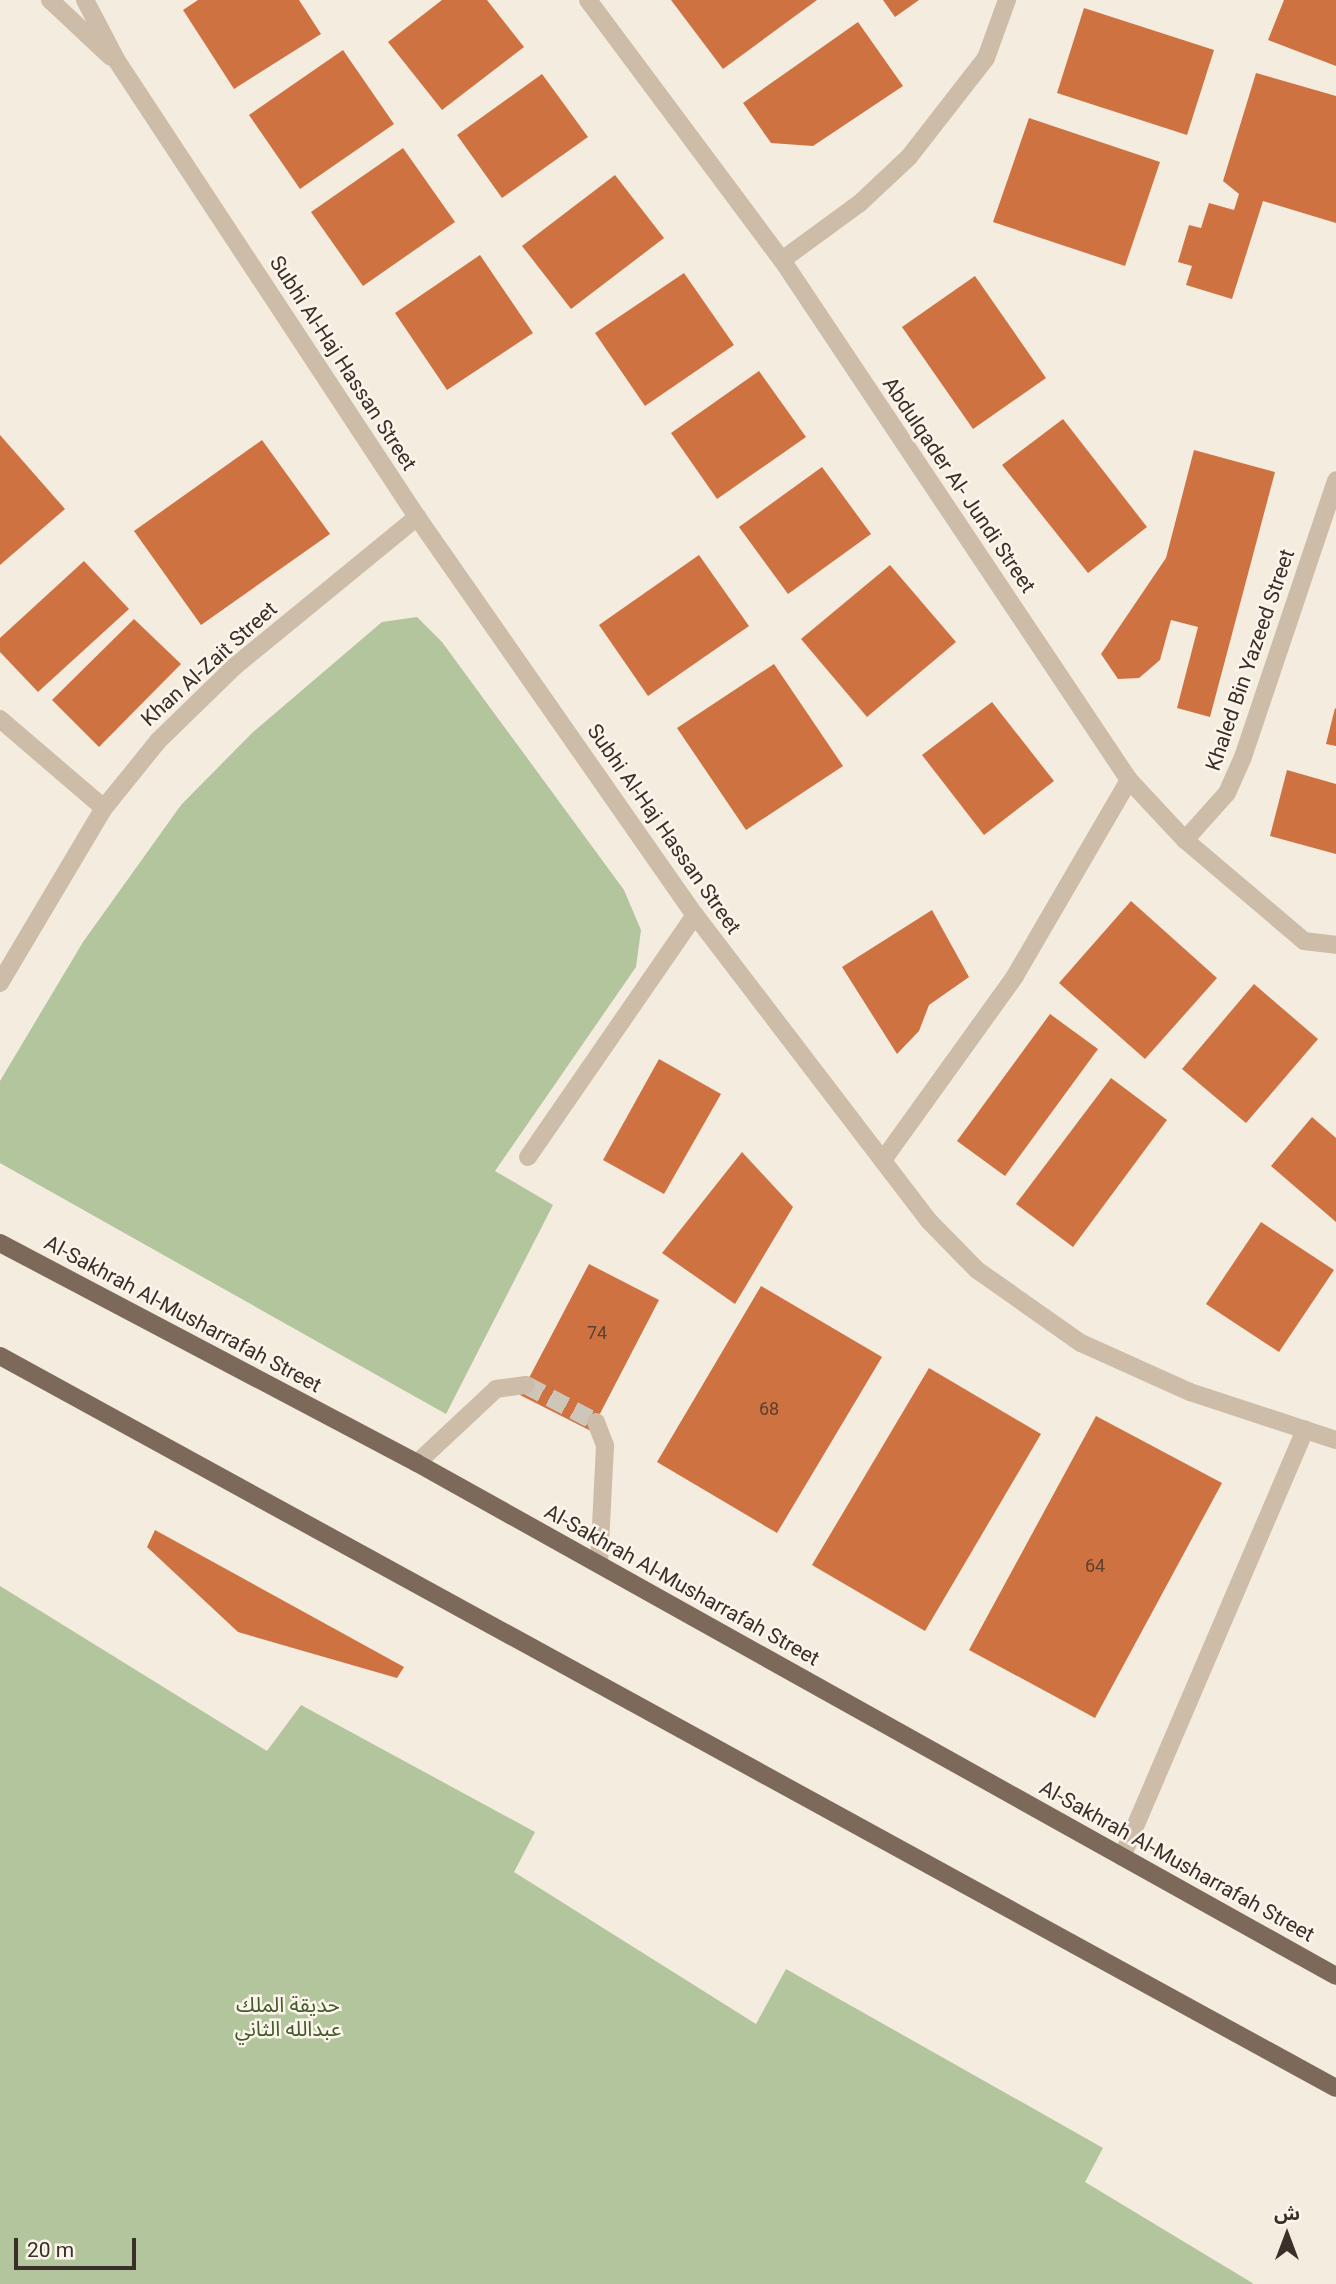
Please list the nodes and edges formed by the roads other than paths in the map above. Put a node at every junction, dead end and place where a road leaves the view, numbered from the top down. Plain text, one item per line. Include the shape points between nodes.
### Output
1 (50, 0) edge
2 (85, 0) edge
3 (588, 0) edge
4 (1007, 0) edge
5 (117, 61) junction
6 (782, 260) junction
7 (1336, 480) edge
8 (417, 517) junction
9 (0, 719) edge
10 (1129, 780) junction
11 (104, 808) junction
12 (1185, 840) junction
13 (695, 915) junction
14 (1336, 945) edge
15 (0, 983) edge
16 (528, 1157) dead end
17 (883, 1160) junction
18 (0, 1243) edge
19 (0, 1356) edge
20 (526, 1385) tunnel mouth
21 (596, 1422) dead end
22 (1305, 1430) junction
23 (1336, 1440) edge
24 (417, 1463) junction
25 (598, 1564) junction
26 (1122, 1857) junction
27 (1336, 1976) edge
28 (1336, 2088) edge

1 - 5 street, Subhi Al-Haj Hassan Street
2 - 5 street, Subhi Al-Haj Hassan Street
3 - 6 street, Abdulqader Al- Jundi Street
4 - 6 street via 986,58 935,127 860,203
5 - 8 street, Subhi Al-Haj Hassan Street
6 - 10 street, Abdulqader Al- Jundi Street
7 - 12 street, Khaled Bin Yazeed Street via 1243,758 1222,801
8 - 11 street, Khan Al-Zait Street via 234,667 158,741
8 - 13 street, Subhi Al-Haj Hassan Street
9 - 11 street
10 - 12 street, Abdulqader Al- Jundi Street
10 - 17 street via 1015,976
11 - 15 street, Khan Al-Zait Street
12 - 14 street, Abdulqader Al- Jundi Street via 1304,941
13 - 16 street
13 - 17 street, Subhi Al-Haj Hassan Street
17 - 22 street, Subhi Al-Haj Hassan Street via 929,1222 1032,1314 1190,1392
18 - 24 main road, Al-Sakhrah Al-Musharrafah Street
19 - 28 main road
20 - 24 street via 496,1389
21 - 25 street via 605,1446
22 - 23 street, Subhi Al-Haj Hassan Street
22 - 26 street
24 - 25 main road, Al-Sakhrah Al-Musharrafah Street
25 - 26 main road, Al-Sakhrah Al-Musharrafah Street
26 - 27 main road, Al-Sakhrah Al-Musharrafah Street

